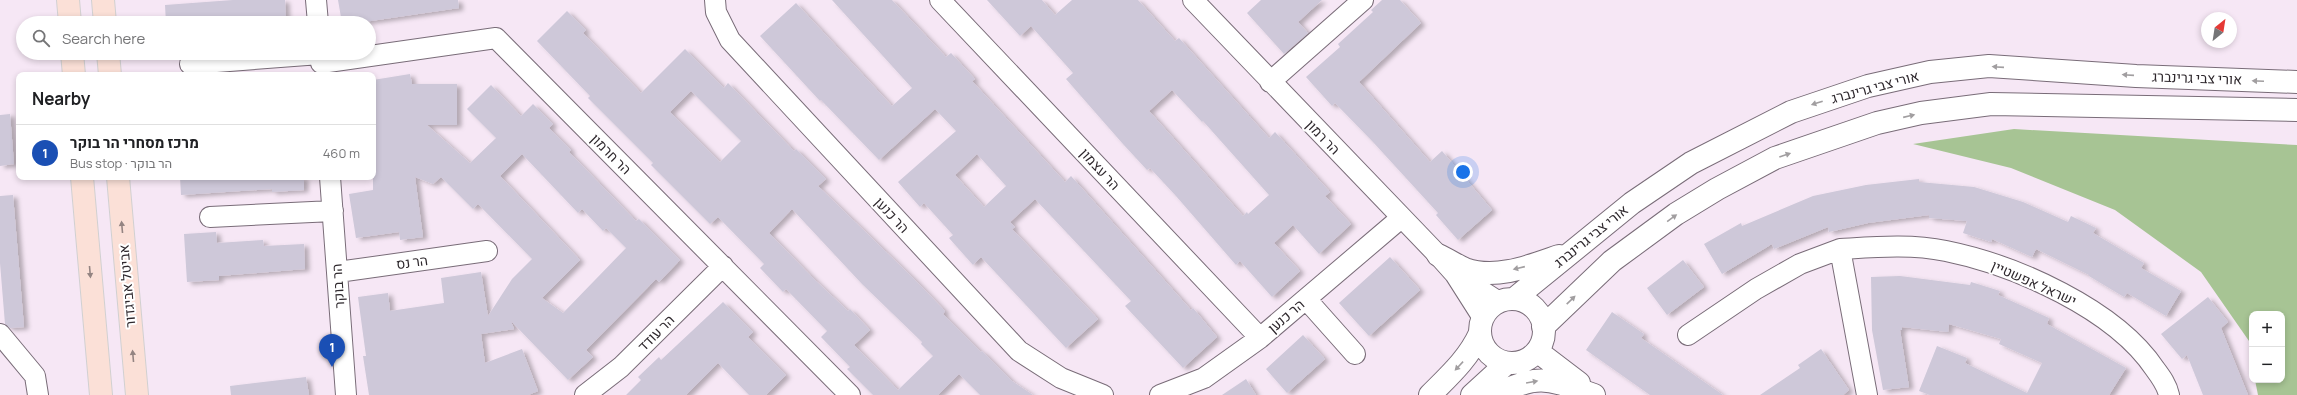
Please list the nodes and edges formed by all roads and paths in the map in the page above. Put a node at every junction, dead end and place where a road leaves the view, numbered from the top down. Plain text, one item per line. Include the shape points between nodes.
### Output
1 (68, 0) edge
2 (103, 0) edge
3 (316, 0) edge
4 (715, 0) edge
5 (940, 0) edge
6 (1192, 0) edge
7 (1363, 0) edge
8 (69, 16) edge
9 (104, 16) edge
10 (317, 16) edge
11 (376, 54) edge
12 (73, 60) edge
13 (109, 60) edge
14 (321, 61) edge
15 (190, 64) dead end
16 (74, 72) edge
17 (110, 72) edge
18 (1270, 82) junction
19 (2297, 82) edge
20 (2297, 110) edge
21 (82, 180) edge
22 (118, 180) edge
23 (330, 180) edge
24 (333, 211) junction
25 (210, 217) dead end
26 (1401, 218) junction
27 (1840, 249) junction
28 (487, 251) dead end
29 (1570, 252) junction
30 (1438, 255) junction
31 (723, 266) junction
32 (338, 272) junction
33 (1455, 274) junction
34 (1306, 299) junction
35 (1507, 300) junction
36 (1481, 325) junction
37 (1543, 327) junction
38 (0, 334) edge
39 (1688, 336) dead end
40 (1260, 338) junction
41 (1537, 351) junction
42 (1354, 354) dead end
43 (1506, 363) junction
44 (38, 395) edge
45 (101, 395) edge
46 (137, 395) edge
47 (346, 395) edge
48 (585, 395) edge
49 (850, 395) edge
50 (1104, 395) edge
51 (1160, 395) edge
52 (1430, 395) edge
53 (1472, 395) edge
54 (1496, 395) edge
55 (1594, 395) edge
56 (1867, 395) edge
57 (2169, 395) edge

1 - 8 main road
2 - 9 main road
3 - 10 street
4 - 50 street, הר כנען via 716,12 730,40 1019,351 1061,378
5 - 40 street, הר עצמון
6 - 18 street, הר רמון
7 - 18 street
11 - 31 street, הר חרמון via 496,38
12 - 16 main road
13 - 17 main road
14 - 15 street
18 - 26 street, הר רמון
19 -> 29 main road, אורי צבי גרינברג via 1989,66 1930,72 1868,86 1791,112 1691,163 1632,203
37 -> 20 main road, אורי צבי גרינברג via 1612,261 1676,214 1775,158 1877,123 1921,113 1990,104
21 -> 45 main road
46 -> 22 main road, אביטל אביגדור
23 - 24 street, הר בוקר
24 - 25 street
24 - 32 street, הר בוקר
26 - 30 street, הר רמון
26 - 34 street, הר כנען
27 - 39 street, ישראל אפשטיין via 1800,264 1756,288
27 - 56 street
27 - 57 street, ישראל אפשטיין via 1904,246 1946,251 2000,266 2055,290 2100,316 2126,335 2145,354 2167,387
28 - 32 street, הר נס
29 -> 30 main road via 1526,267 1485,272 1466,269
29 - 35 main road, אורי צבי גרינברג
30 - 33 street, הר רמון
31 - 48 street, הר עודד via 621,368
31 - 49 street, הר חרמון
32 - 47 street, הר בוקר
33 - 35 street, הר רמון
33 - 36 street, הר רמון
34 - 40 street, הר כנען
34 - 42 street
35 - 36 main road via 1487,311
35 - 37 main road via 1530,305 1539,315
36 - 43 main road via 1482,343 1496,359
36 -> 52 main road via 1473,348 1462,363
37 - 41 main road via 1541,344
38 - 44 street via 35,376
40 - 51 street, הר כנען via 1204,378
41 - 43 main road via 1523,361
41 - 55 main road
43 - 53 main road
54 -> 55 main road via 1530,381 1551,379

